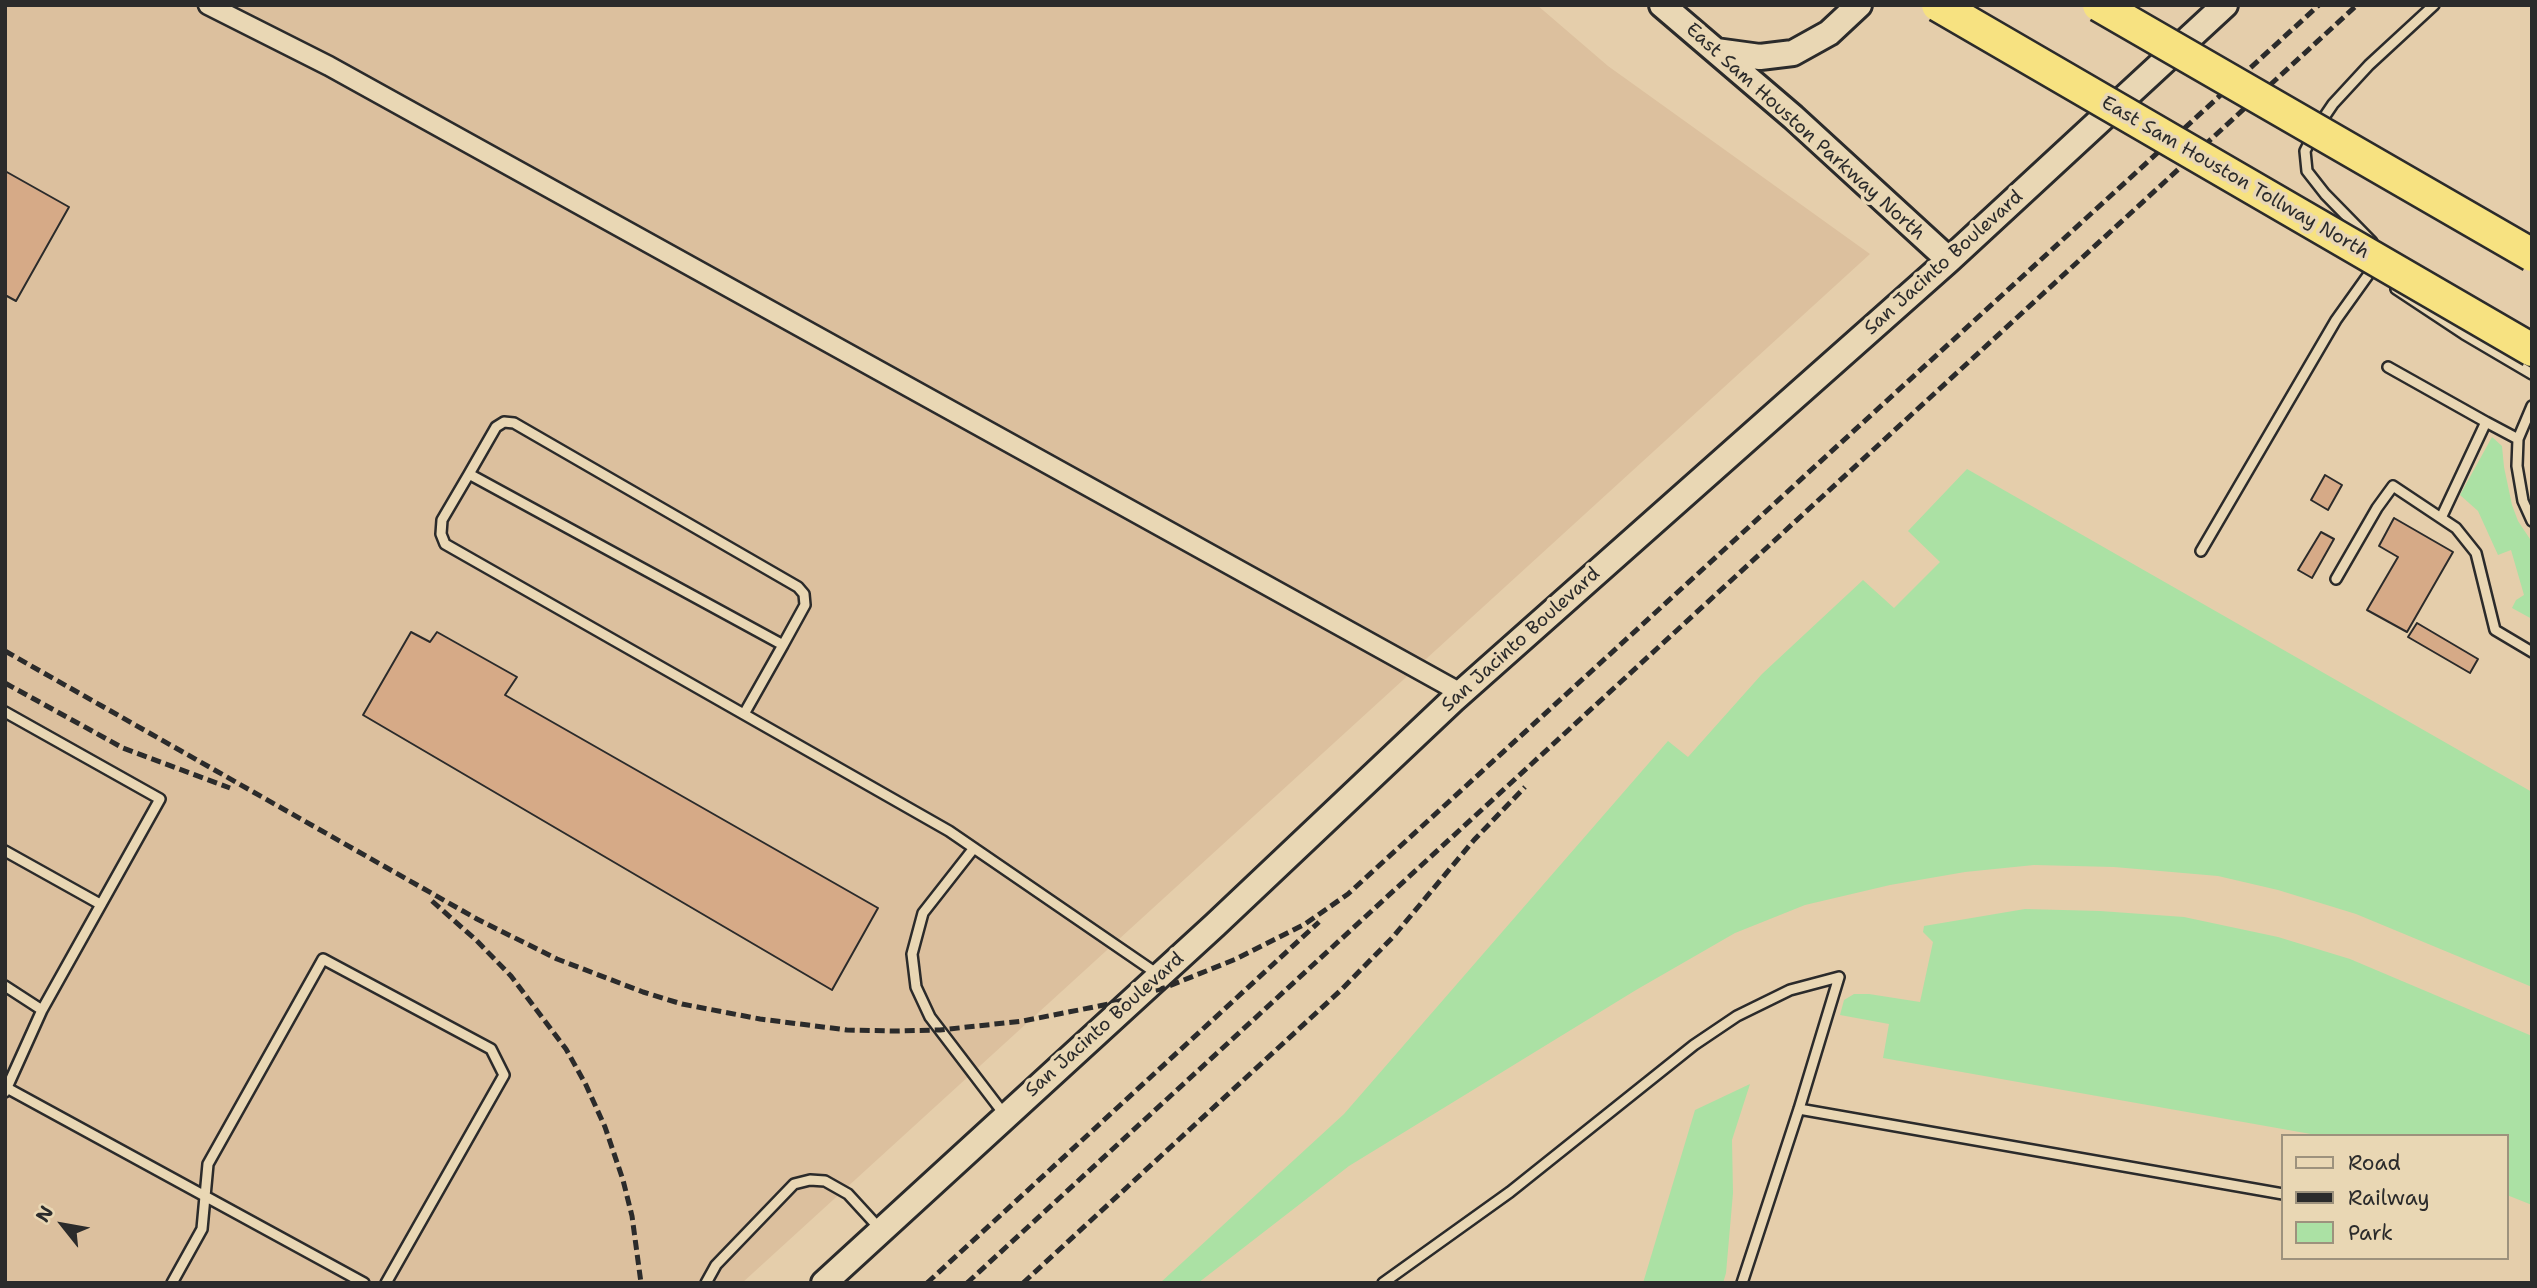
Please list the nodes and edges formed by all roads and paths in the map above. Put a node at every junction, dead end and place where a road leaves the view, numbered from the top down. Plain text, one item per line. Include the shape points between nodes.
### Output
1 (208, 5) edge
2 (1662, 5) edge
3 (1858, 5) edge
4 (1938, 5) edge
5 (2099, 5) edge
6 (2225, 5) edge
7 (2434, 5) edge
8 (1715, 51) junction
9 (2532, 255) edge
10 (2381, 257) junction
11 (1949, 260) junction
12 (2532, 350) edge
13 (2388, 367) dead end
14 (2532, 374) edge
15 (2532, 406) edge
16 (2487, 422) junction
17 (2518, 439) junction
18 (469, 474) junction
19 (2441, 518) junction
20 (2532, 521) edge
21 (2201, 551) dead end
22 (2336, 579) dead end
23 (783, 645) junction
24 (2532, 652) edge
25 (1461, 693) junction
26 (5, 712) edge
27 (744, 714) junction
28 (974, 848) junction
29 (5, 850) edge
30 (100, 904) junction
31 (1160, 976) junction
32 (5, 986) edge
33 (42, 1010) junction
34 (6, 1090) edge
35 (1799, 1109) junction
36 (1005, 1116) junction
37 (2282, 1194) edge
38 (206, 1196) junction
39 (881, 1230) junction
40 (172, 1283) edge
41 (365, 1283) edge
42 (386, 1283) edge
43 (706, 1283) edge
44 (824, 1283) edge
45 (1383, 1283) edge
46 (1742, 1283) edge

1 - 25 street via 328,66
2 - 8 main road, East Sam Houston Parkway North
3 - 8 main road via 1829,33 1793,53 1759,57
4 - 12 highway, East Sam Houston Tollway North, bridge
5 - 9 highway, bridge
6 - 11 main road, San Jacinto Boulevard
7 - 10 lane via 2333,104 2305,151 2307,171
8 - 11 main road, East Sam Houston Parkway North
10 - 14 lane via 2395,288
10 - 21 lane via 2336,320
11 - 25 main road, San Jacinto Boulevard
13 - 16 lane
15 - 17 lane
16 - 17 lane
16 - 19 lane
17 - 20 lane via 2516,466
18 - 23 lane
18 - 23 lane via 496,427 514,423 798,587 805,605
18 - 27 lane via 442,520 445,544
19 - 22 lane via 2393,486
19 - 24 lane via 2456,528 2476,553 2495,630
23 - 27 lane
25 - 31 main road, San Jacinto Boulevard
26 - 30 lane via 160,799
27 - 28 lane
28 - 31 lane
28 - 36 lane via 923,913 912,954 916,987 930,1017
29 - 30 lane
30 - 33 lane
31 - 36 main road, San Jacinto Boulevard
32 - 33 lane
33 - 34 lane
34 - 38 lane
35 - 37 lane
35 - 45 lane via 1839,976 1790,990 1737,1016 1510,1192
35 - 46 lane
36 - 39 main road, San Jacinto Boulevard
38 - 40 lane via 202,1229
38 - 41 lane
38 - 42 lane via 208,1164 323,959 491,1049 504,1075
39 - 43 lane via 848,1194 825,1181 794,1184 716,1265
39 - 44 main road, San Jacinto Boulevard

